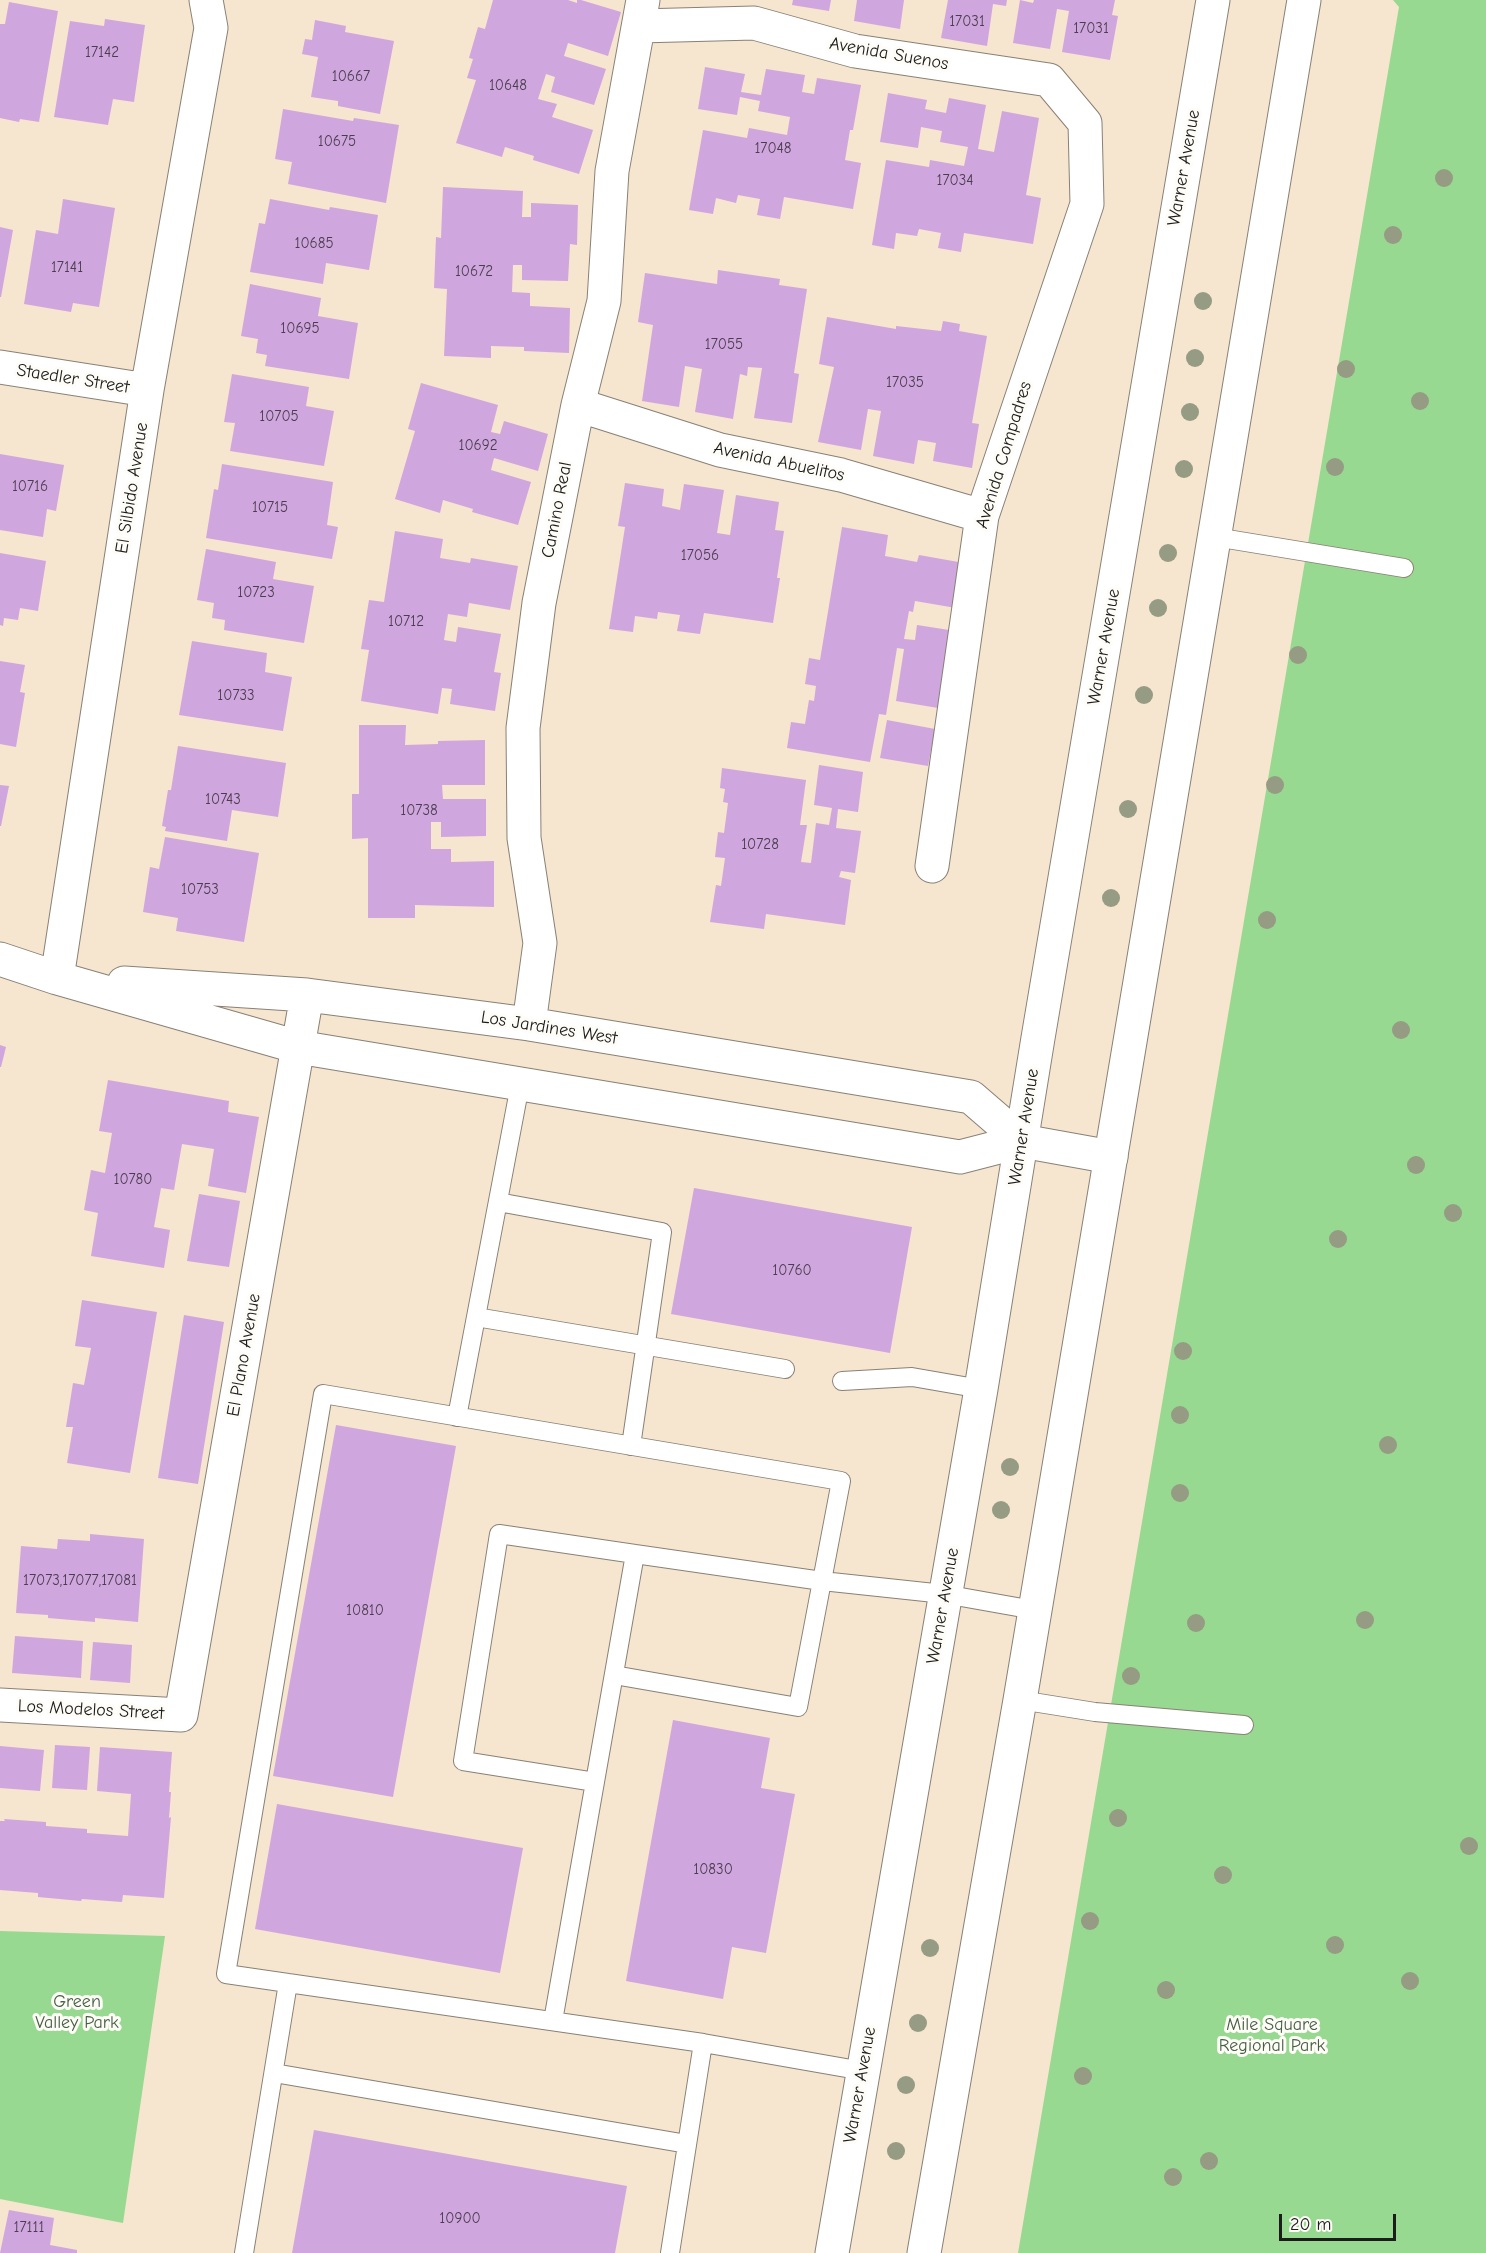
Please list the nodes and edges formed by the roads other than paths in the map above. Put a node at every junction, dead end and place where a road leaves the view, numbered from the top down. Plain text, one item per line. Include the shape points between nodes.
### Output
1 (206, 0) edge
2 (1213, 0) edge
3 (1304, 0) edge
4 (641, 13) edge
5 (1085, 123) joint
6 (0, 367) edge
7 (147, 390) junction
8 (578, 405) junction
9 (982, 516) junction
10 (1215, 537) junction
11 (1404, 568) dead end
12 (932, 866) dead end
13 (0, 959) edge
14 (57, 978) junction
15 (307, 995) junction
16 (529, 1024) junction
17 (298, 1047) junction
18 (520, 1085) junction
19 (1022, 1140) junction
20 (1111, 1157) junction
21 (498, 1202) junction
22 (476, 1317) junction
23 (646, 1346) junction
24 (785, 1370) dead end
25 (842, 1381) dead end
26 (981, 1389) junction
27 (457, 1417) junction
28 (631, 1446) junction
29 (635, 1554) junction
30 (822, 1581) junction
31 (944, 1594) junction
32 (1034, 1610) junction
33 (614, 1675) junction
34 (1020, 1700) junction
35 (0, 1705) edge
36 (181, 1715) joint
37 (1244, 1725) dead end
38 (595, 1782) junction
39 (288, 1983) junction
40 (553, 2021) junction
41 (703, 2043) junction
42 (863, 2071) junction
43 (274, 2073) junction
44 (687, 2144) junction
45 (244, 2253) edge
46 (670, 2253) edge
47 (832, 2253) edge
48 (924, 2253) edge

1 - 7 street, El Silbido Avenue via 211,28
2 - 19 street, Warner Avenue
3 - 10 street
4 - 5 street, Avenida Suenos via 754,23 855,51 1049,80
4 - 8 street, Camino Real via 612,171 604,301
5 - 9 street, Avenida Compadres via 1087,204
6 - 7 street, Staedler Street
7 - 14 street, El Silbido Avenue
8 - 9 street, Avenida Abuelitos via 720,450 841,475
8 - 16 street, Camino Real via 539,603 523,728 524,838 540,944
9 - 12 street, Avenida Compadres
10 - 11 lane
10 - 20 street
13 - 14 street, Los Jardines West
14 - 15 street, Los Jardines West
14 - 17 street, Los Jardines West
15 - 16 street, Los Jardines West
15 - 17 street, El Plano Avenue
16 - 19 street, Los Jardines West via 970,1097
17 - 18 street, Los Jardines West
17 - 36 street, El Plano Avenue
18 - 19 street, Los Jardines West via 960,1157
18 - 21 lane
19 - 20 street, Los Jardines West
19 - 26 street, Warner Avenue
20 - 32 street
21 - 22 lane
21 - 23 lane via 663,1232
22 - 23 lane
22 - 27 lane
23 - 24 lane
23 - 28 lane
25 - 26 lane via 912,1377
26 - 31 street, Warner Avenue
27 - 28 lane
27 - 39 lane via 323,1394 226,1974
28 - 30 lane via 841,1481
29 - 30 lane
29 - 33 lane
29 - 38 lane via 500,1534 463,1761
30 - 31 lane
30 - 33 lane via 798,1707
31 - 32 lane
31 - 42 street, Warner Avenue
32 - 34 street
33 - 38 lane
34 - 37 lane via 1095,1712
34 - 48 street
35 - 36 street, Los Modelos Street
38 - 40 lane
39 - 40 lane
39 - 43 lane
40 - 41 lane
41 - 42 lane
41 - 44 lane
42 - 47 street, Warner Avenue
43 - 44 lane
43 - 45 lane
44 - 46 lane

